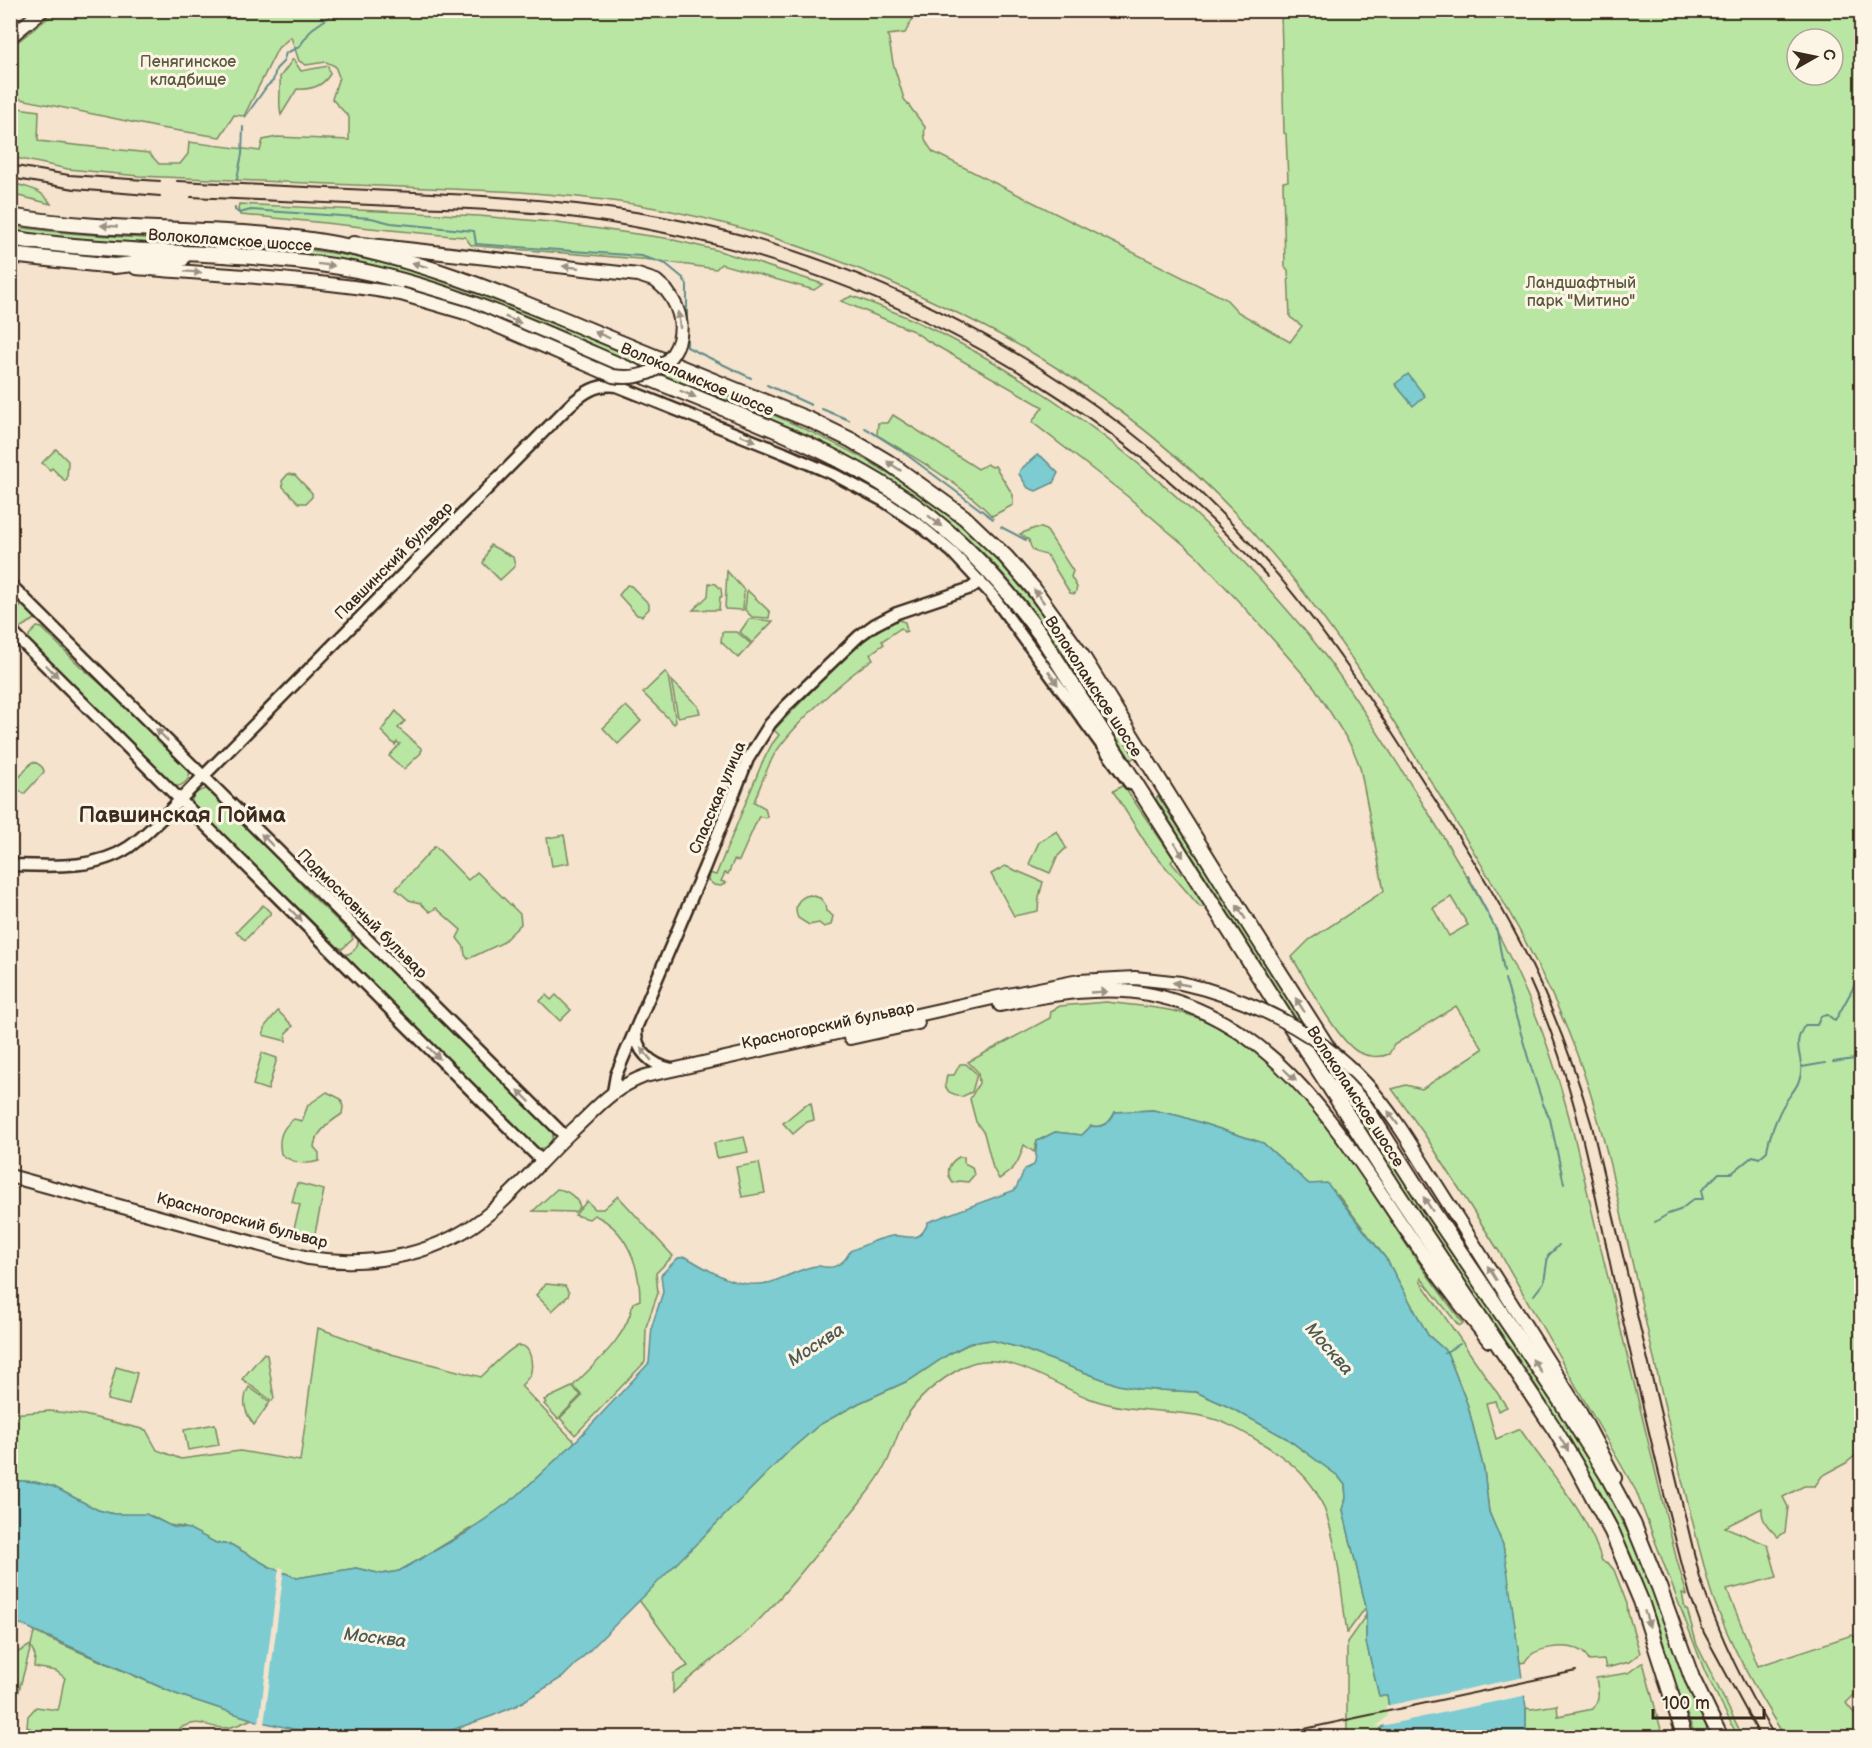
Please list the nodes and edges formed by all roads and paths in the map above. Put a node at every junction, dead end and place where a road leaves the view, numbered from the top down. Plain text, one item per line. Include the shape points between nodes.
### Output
1 (43, 10) edge
2 (10, 37) edge
3 (10, 216) edge
4 (10, 238) edge
5 (318, 241) junction
6 (10, 255) edge
7 (226, 256) junction
8 (114, 266) junction
9 (595, 355) junction
10 (654, 400) junction
11 (980, 581) junction
12 (10, 584) edge
13 (10, 630) edge
14 (203, 777) junction
15 (180, 800) junction
16 (1148, 801) junction
17 (10, 866) edge
18 (1157, 980) joint
19 (636, 1027) junction
20 (671, 1069) junction
21 (618, 1089) junction
22 (566, 1137) junction
23 (542, 1161) junction
24 (10, 1176) edge
25 (1509, 1360) junction
26 (1633, 1523) junction
27 (1684, 1737) edge
28 (1721, 1737) edge

1 - 2 main road
5 -> 3 main road, Волоколамское шоссе
4 - 7 main road, Волоколамское шоссе
8 -> 5 main road, bridge via 289,280 401,294 469,315 613,376 633,378 648,374 660,368 678,345 680,316 674,299 656,281 638,275
26 -> 5 main road, Волоколамское шоссе via 1587,1443 1419,1191 1082,656 1033,588 999,550 964,517 888,462 810,420 487,288 416,264
6 - 8 main road
7 - 8 main road
7 -> 9 main road, Волоколамское шоссе via 340,267 408,282
9 - 10 street
9 -> 16 main road, Волоколамское шоссе via 813,447 882,483 936,521 974,555 1019,605
10 -> 11 street via 866,490 936,538
10 - 14 street, Павшинский бульвар via 603,385 574,402
11 -> 16 street via 1126,780
11 - 19 street, Спасская улица via 971,588 897,613 874,625 770,724 748,759
14 -> 12 street, Подмосковный бульвар
13 -> 15 street
14 - 15 street, Павшинский бульвар
22 -> 14 street, Подмосковный бульвар
15 - 17 street via 130,846 107,858 73,865
15 -> 23 street
16 -> 25 main road, Волоколамское шоссе via 1394,1188
18 - 20 main road, Красногорский бульвар via 1078,981
26 -> 18 main road, Волоколамское шоссе, bridge via 1611,1469 1579,1410 1403,1132 1366,1084 1339,1059 1271,1014 1226,995
20 -> 19 street via 657,1065 641,1051
19 - 21 street, Спасская улица via 615,1075
20 - 21 main road, Красногорский бульвар
21 - 22 main road, Красногорский бульвар
21 -> 25 main road, Красногорский бульвар via 1041,997 1104,991 1152,994 1197,1008 1242,1032 1267,1052 1321,1108 1438,1274
22 - 23 main road, Красногорский бульвар
23 - 24 main road, Красногорский бульвар via 471,1226 437,1244 366,1262 327,1261 279,1251
25 -> 27 main road, Волоколамское шоссе via 1577,1467 1612,1532 1641,1601
26 - 28 main road, Волоколамское шоссе via 1692,1678

